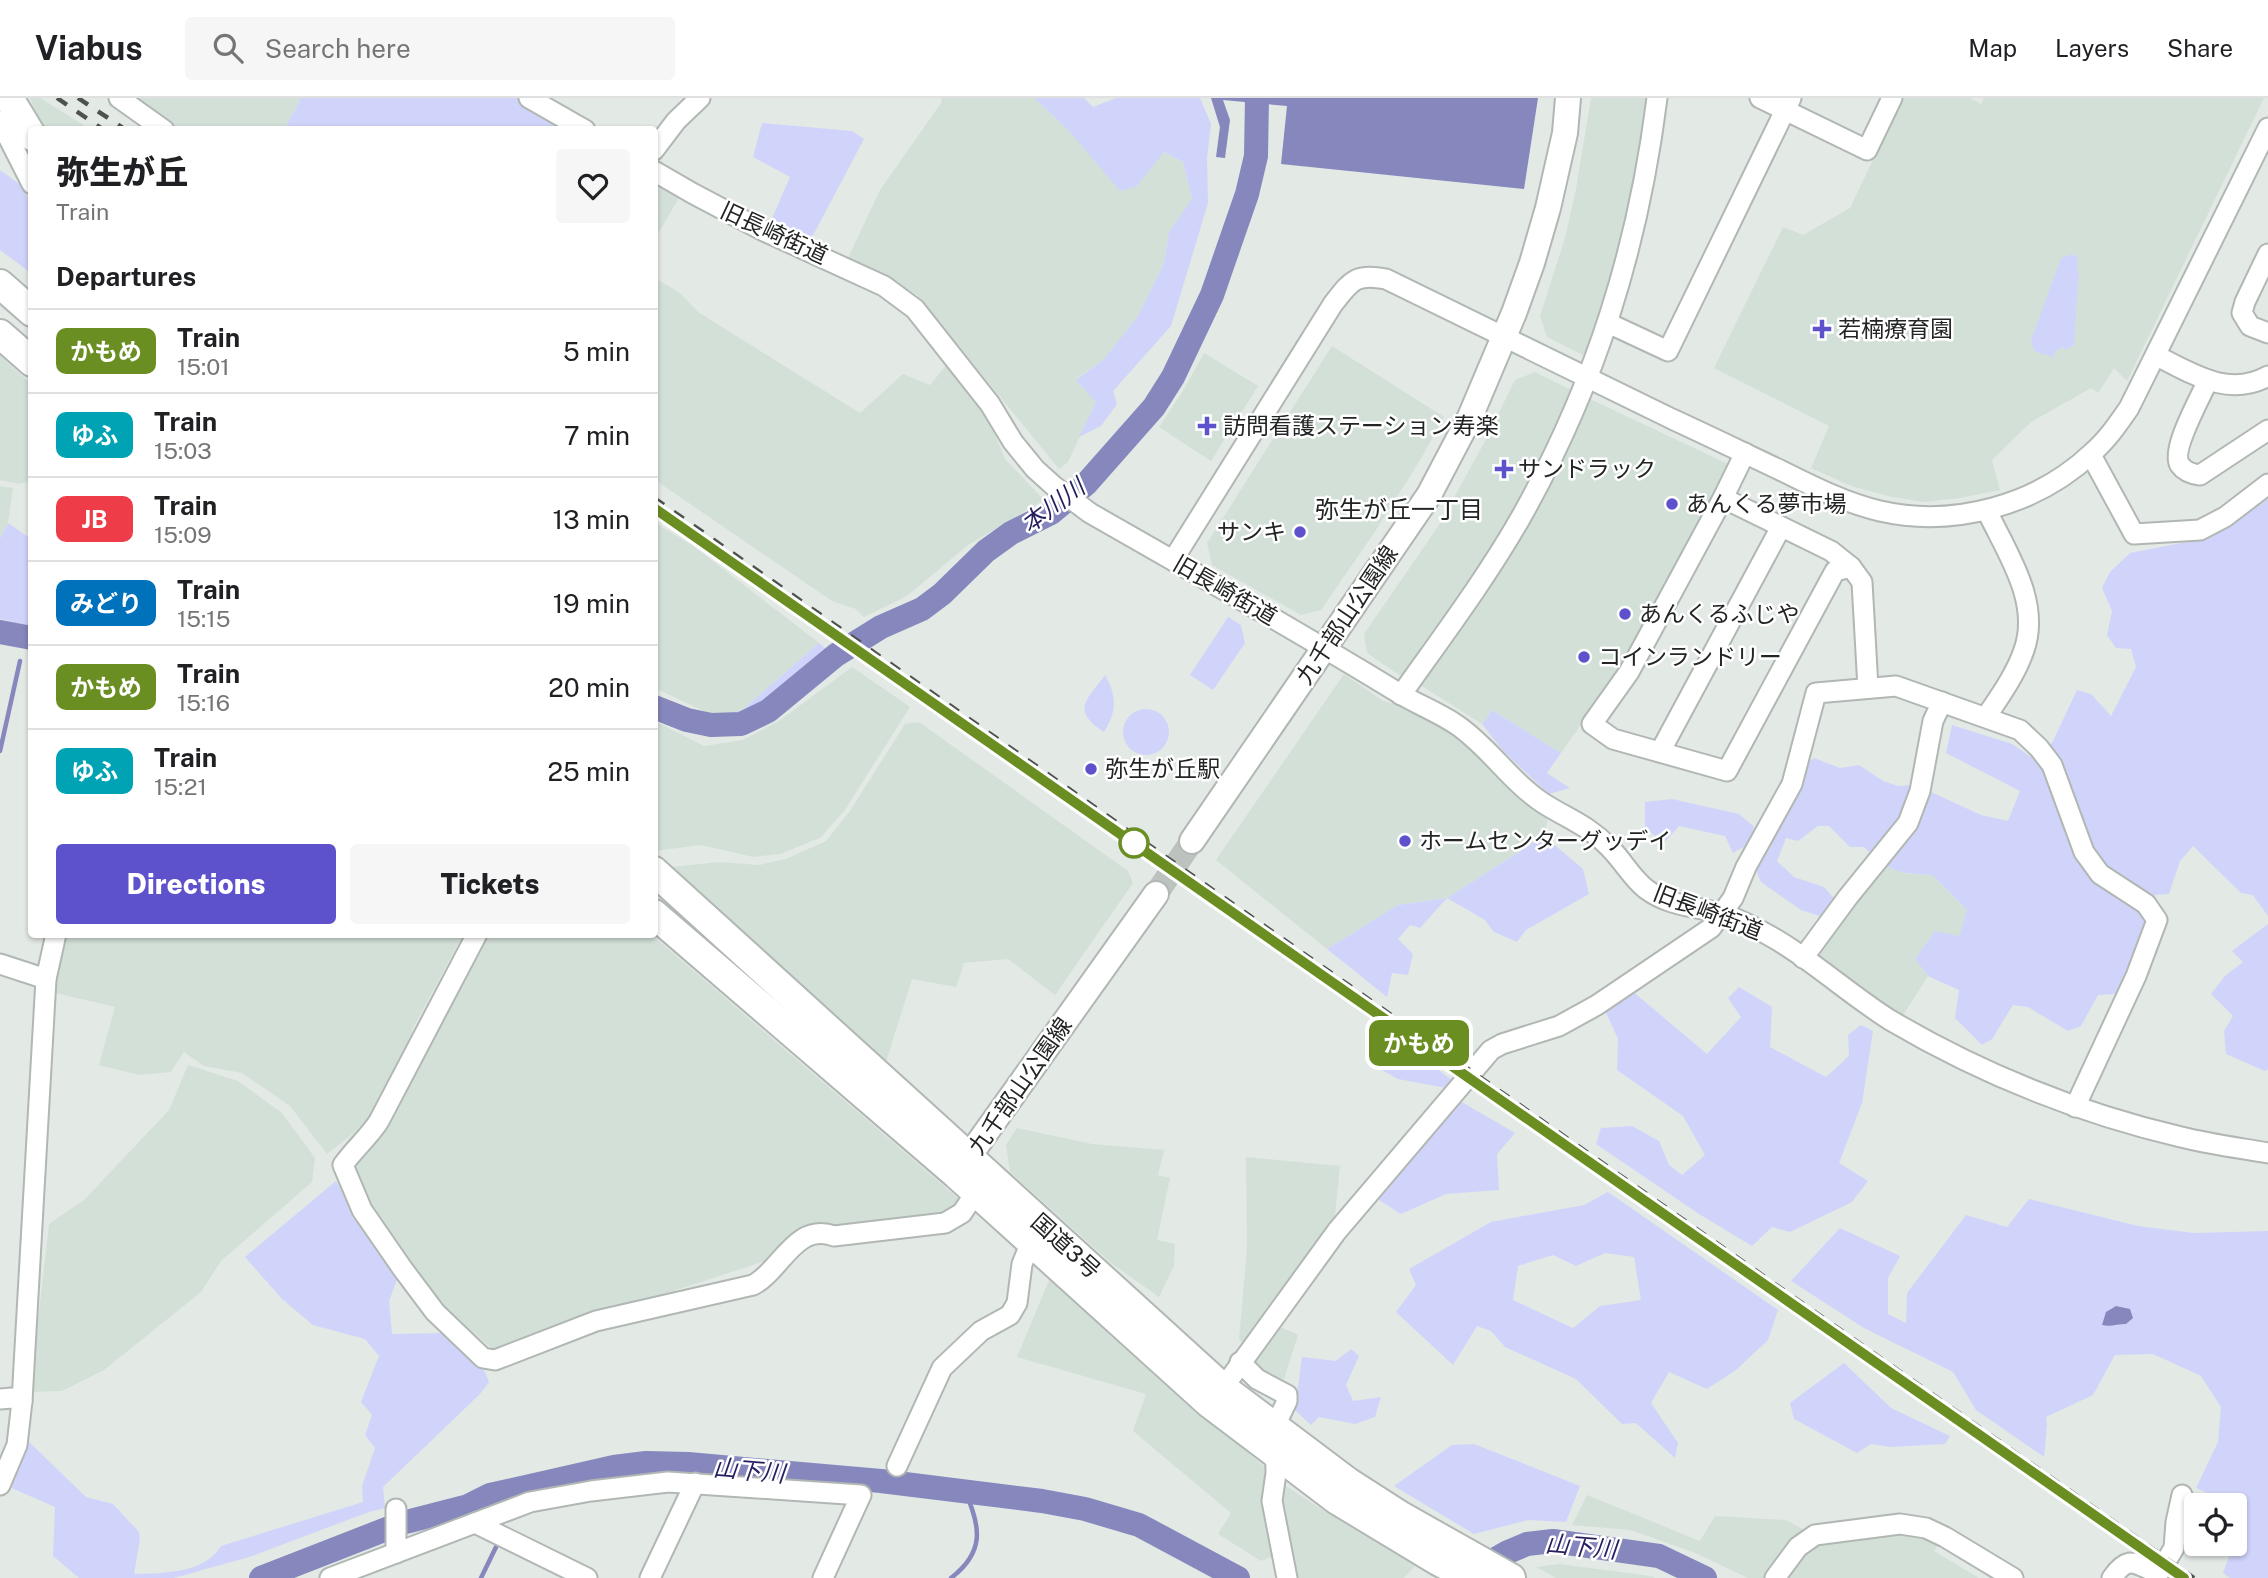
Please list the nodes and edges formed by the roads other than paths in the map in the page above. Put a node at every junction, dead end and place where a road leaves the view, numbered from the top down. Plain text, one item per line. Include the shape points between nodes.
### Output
1 (119, 98) edge
2 (529, 98) edge
3 (700, 98) edge
4 (1568, 98) edge
5 (1657, 98) edge
6 (1760, 98) edge
7 (1892, 98) edge
8 (12, 104) edge
9 (1788, 104) edge
10 (158, 126) edge
11 (578, 126) edge
12 (2268, 128) edge
13 (28, 130) edge
14 (658, 145) edge
15 (658, 172) edge
16 (28, 176) edge
17 (2268, 254) edge
18 (10, 287) edge
19 (28, 309) edge
20 (1608, 323) junction
21 (2268, 333) edge
22 (0, 334) edge
23 (1504, 336) junction
24 (2157, 356) junction
25 (28, 358) edge
26 (2268, 376) edge
27 (1588, 378) junction
28 (2208, 380) junction
29 (2268, 430) edge
30 (1745, 453) junction
31 (2091, 455) junction
32 (2268, 484) edge
33 (1723, 498) junction
34 (1987, 511) junction
35 (1782, 527) junction
36 (1173, 560) junction
37 (1851, 567) junction
38 (1325, 647) junction
39 (1868, 688) junction
40 (1401, 695) junction
41 (1942, 702) junction
42 (1986, 717) junction
43 (1660, 752) junction
44 (1192, 841) tunnel mouth
45 (658, 875) edge
46 (1156, 894) tunnel mouth
47 (1723, 914) junction
48 (658, 917) edge
49 (55, 938) edge
50 (475, 938) edge
51 (1803, 958) junction
52 (0, 964) edge
53 (46, 979) junction
54 (2075, 1107) junction
55 (2268, 1153) edge
56 (967, 1175) junction
57 (1031, 1242) junction
58 (1240, 1362) junction
59 (1223, 1388) junction
60 (0, 1399) edge
61 (22, 1401) junction
62 (1275, 1426) junction
63 (1275, 1455) junction
64 (897, 1466) dead end
65 (695, 1483) junction
66 (0, 1485) edge
67 (2182, 1495) dead end
68 (396, 1511) dead end
69 (475, 1523) junction
70 (396, 1551) junction
71 (1447, 1555) junction
72 (1509, 1577) edge
73 (330, 1578) edge
74 (587, 1578) edge
75 (650, 1578) edge
76 (823, 1578) edge
77 (1287, 1578) edge
78 (1471, 1578) edge
79 (1775, 1578) edge
80 (2013, 1578) edge
81 (2112, 1578) edge

1 - 10 street
2 - 11 street
3 - 14 street
4 - 23 main road, 九千部山公園線 via 1548,208
5 - 20 street via 1650,155
6 - 9 street
7 - 9 street via 1867,150
8 - 13 highway
8 - 16 street via 4,130
9 - 20 street via 1668,351
12 - 24 street
15 - 36 street, 旧長崎街道 via 764,230 884,286 915,309 1035,469 1090,513
17 - 21 street via 2242,313 2250,327
18 - 19 highway
20 - 27 street
22 - 25 highway
23 - 27 street
23 - 36 street via 1386,279 1368,275 1350,282
23 - 38 main road, 九千部山公園線 via 1470,417 1429,495
24 - 28 street
24 - 31 street via 2129,408
26 - 28 street via 2235,386
27 - 30 street
27 - 40 street via 1520,520
28 - 29 street via 2177,456 2189,473 2200,475
30 - 33 street
30 - 34 street via 1831,495 1881,511 1945,515
31 - 32 street via 2134,534 2200,530
31 - 34 street via 2031,495
33 - 35 street
33 - 43 street via 1629,672 1592,724 1613,739
34 - 42 street via 2021,582 2029,612 2025,649
35 - 37 street via 1832,551
35 - 43 street
36 - 38 street, 旧長崎街道
37 - 39 street via 1862,582
37 - 43 street via 1835,571 1727,771
38 - 40 street, 旧長崎街道
38 - 44 main road, 九千部山公園線
39 - 41 street via 1896,686
39 - 47 street via 1816,693 1792,784
40 - 47 street, 旧長崎街道 via 1476,739 1542,802 1585,826 1610,848 1642,887 1684,907
41 - 42 street
41 - 51 street via 1933,721 1920,792 1908,823
42 - 54 street via 2020,730 2039,748 2052,765 2084,852 2100,874 2139,899 2157,920
45 - 56 highway, 国道3号
46 - 56 main road, 九千部山公園線
47 - 51 street, 旧長崎街道 via 1755,927
47 - 58 street via 1711,929 1597,1005 1559,1026 1491,1050 1345,1221
48 - 56 highway, 国道3号
49 - 53 street
50 - 56 street via 379,1121 343,1166 362,1210 402,1268 435,1312 483,1358 495,1360 596,1321 753,1285 770,1274 799,1241 814,1233 834,1236 945,1223 961,1213
51 - 54 street, 旧長崎街道 via 1889,1019 1980,1067
52 - 53 street
53 - 61 street
54 - 55 street, 旧長崎街道 via 2183,1138
56 - 57 highway, 国道3号
56 - 59 highway, 国道3号
57 - 63 highway, 国道3号 via 1209,1403
57 - 64 street via 1010,1315 981,1331 942,1368
58 - 59 street
58 - 62 street via 1257,1379 1287,1395
59 - 62 highway, 国道3号
60 - 61 street
61 - 66 street via 17,1445
62 - 63 street
62 - 71 highway, 国道3号
63 - 71 highway, 国道3号 via 1337,1500
63 - 77 street via 1272,1501
65 - 69 street via 668,1482 530,1502
65 - 75 street
65 - 76 street via 861,1495
67 - 81 street via 2174,1548 2160,1571 2129,1562
68 - 70 street
69 - 70 street
69 - 74 street
70 - 73 street
71 - 72 highway, 国道3号
71 - 78 highway, 国道3号
79 - 80 street via 1798,1547 1815,1535 1900,1524 1945,1537

